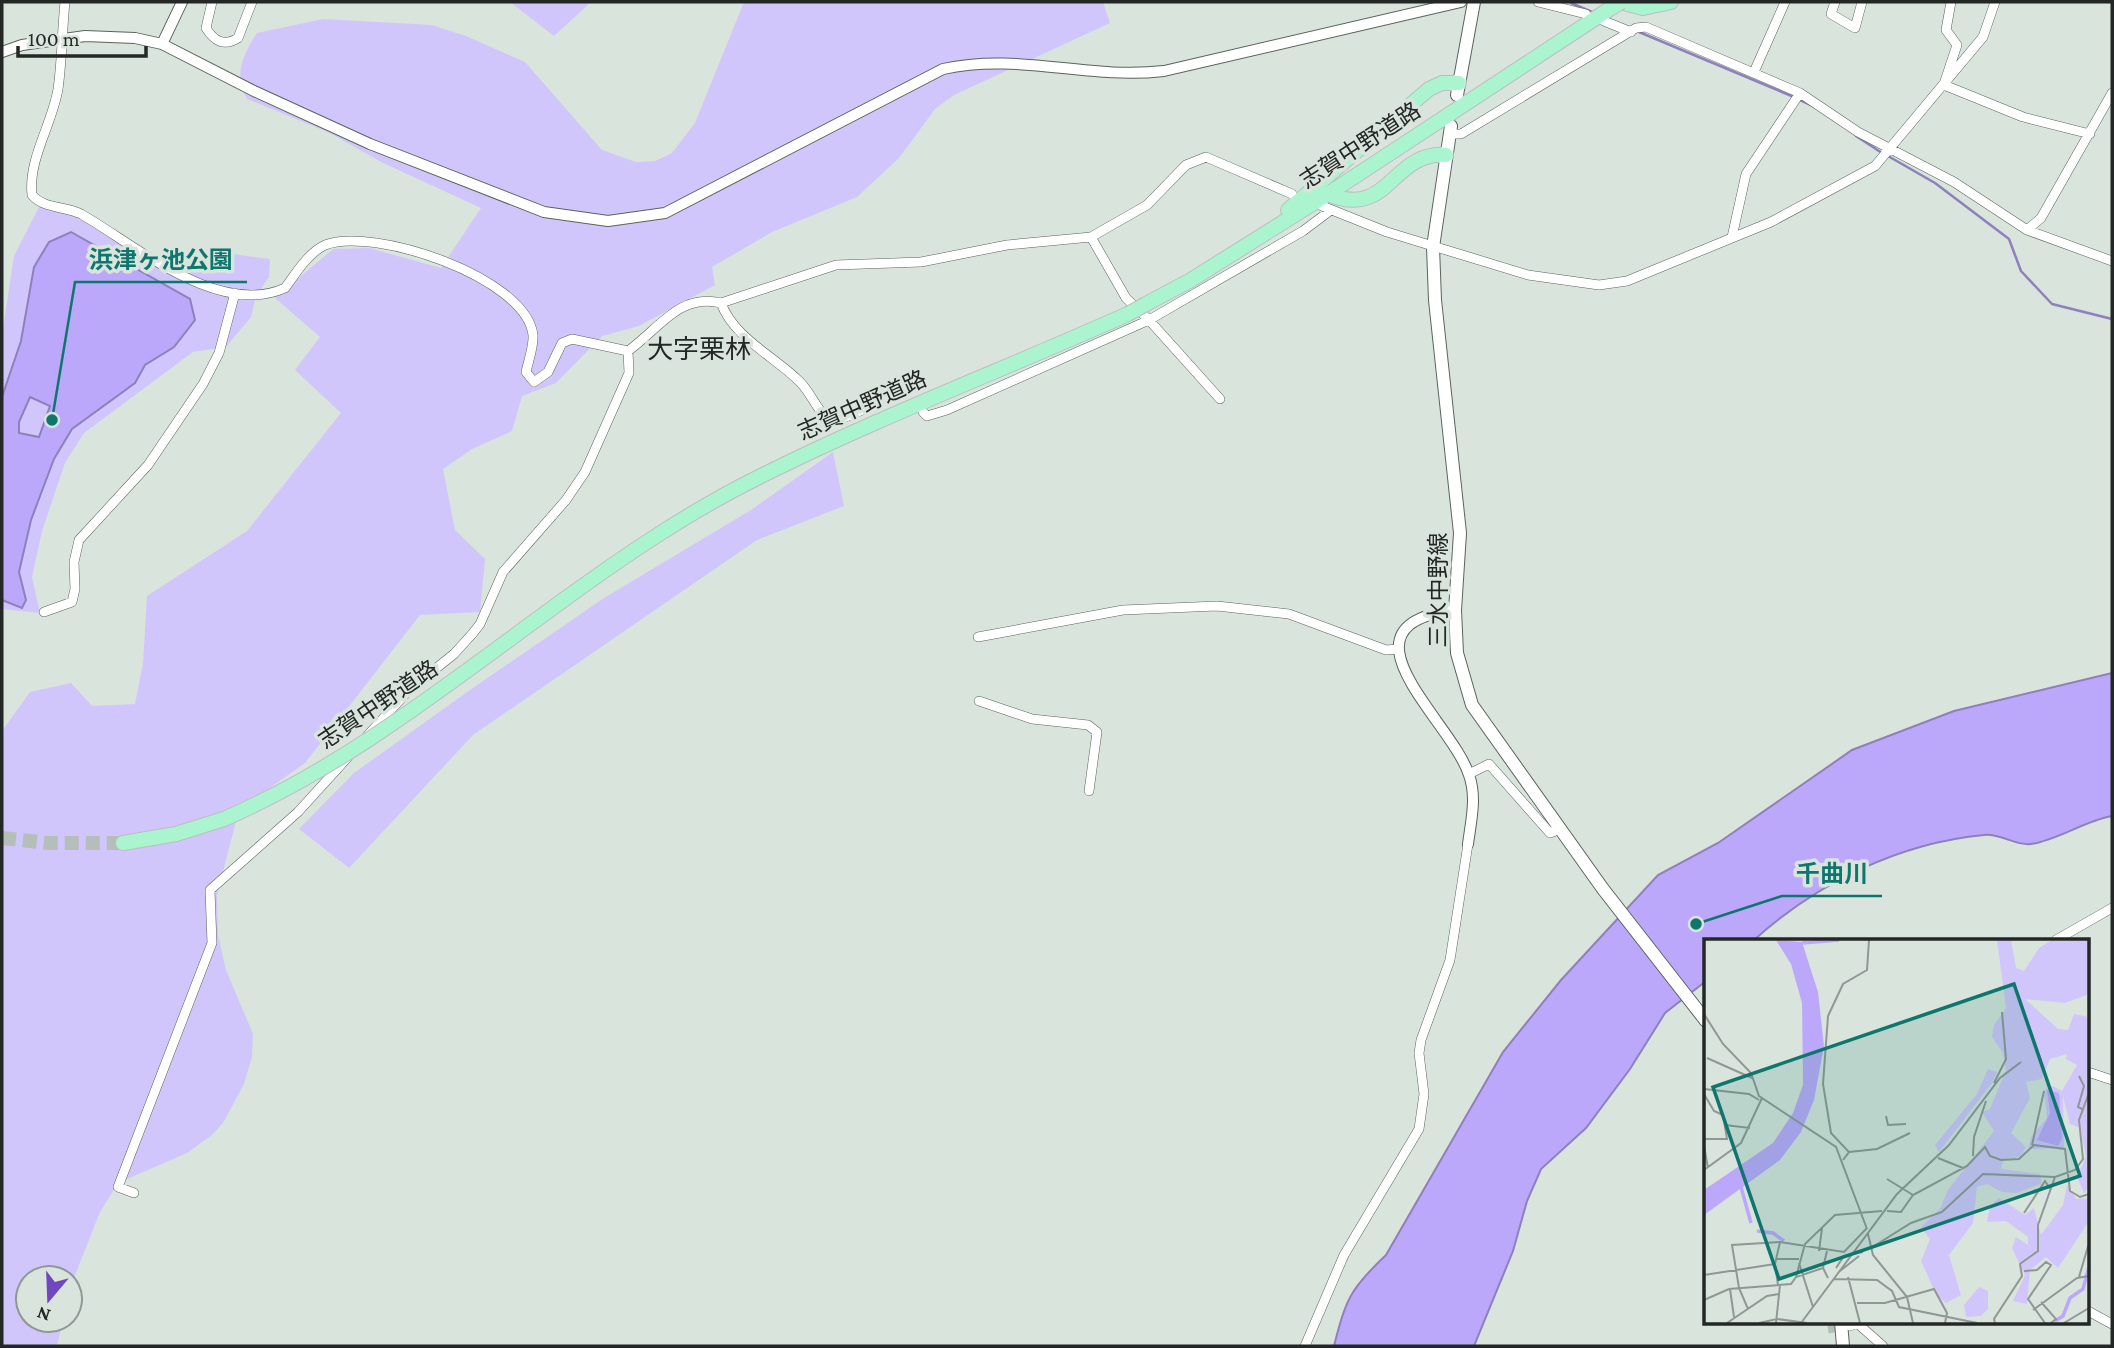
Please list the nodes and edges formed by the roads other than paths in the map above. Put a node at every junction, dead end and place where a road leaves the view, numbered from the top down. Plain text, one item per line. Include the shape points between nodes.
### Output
1 (65, 2) edge
2 (182, 2) edge
3 (212, 2) edge
4 (252, 2) edge
5 (1461, 2) edge
6 (1474, 2) edge
7 (1538, 2) edge
8 (1671, 2) edge
9 (1785, 2) edge
10 (1835, 2) edge
11 (1862, 2) edge
12 (1951, 2) edge
13 (1995, 2) edge
14 (1613, 9) edge
15 (1586, 14) dead end
16 (1633, 30) junction
17 (62, 38) junction
18 (162, 44) junction
19 (2, 52) edge
20 (1754, 72) junction
21 (1944, 85) junction
22 (1458, 89) joint
23 (1800, 93) junction
24 (2112, 93) edge
25 (2110, 107) edge
26 (1450, 130) joint
27 (2090, 134) junction
28 (1886, 153) junction
29 (1446, 155) junction
30 (1292, 194) dead end
31 (1327, 203) junction
32 (2027, 230) junction
33 (1091, 237) junction
34 (1732, 237) junction
35 (1253, 241) junction
36 (1433, 247) junction
37 (2112, 261) edge
38 (235, 293) junction
39 (720, 303) junction
40 (1149, 320) junction
41 (628, 351) junction
42 (900, 394) dead end
43 (1220, 399) dead end
44 (923, 412) dead end
45 (1455, 610) junction
46 (44, 612) dead end
47 (978, 637) dead end
48 (1398, 649) junction
49 (979, 701) dead end
50 (1469, 774) junction
51 (1089, 791) dead end
52 (1560, 829) junction
53 (123, 843) tunnel mouth
54 (1468, 844) joint
55 (2112, 908) edge
56 (2058, 939) edge
57 (1704, 1018) edge
58 (2090, 1073) edge
59 (2112, 1080) edge
60 (134, 1194) dead end
61 (2090, 1312) edge
62 (1851, 1324) edge
63 (1852, 1324) edge
64 (2112, 1324) edge
65 (1305, 1346) edge
66 (1843, 1346) edge
67 (1883, 1346) edge

1 - 17 street
2 - 18 street
3 - 4 street via 206,28 218,42 225,43 238,38
5 - 18 street via 1164,71 1118,74 1007,61 943,69 665,213 607,221 544,212 370,144
6 - 22 main road
7 - 15 street
8 - 14 main road
9 - 20 street
10 - 11 street via 1831,14 1855,29
12 - 21 street via 1946,30 1957,45
13 - 21 street via 1983,37
14 - 16 street
14 - 31 main road, 志賀中野道路
16 - 20 street via 1646,27
16 - 26 street via 1461,134
17 - 18 street via 111,36
17 - 19 street
17 - 38 street via 58,90 32,173 32,195 38,202 79,213 156,264
20 - 23 street
21 - 27 street via 2023,117
21 - 28 street
22 - 35 main road via 1442,83 1429,89
23 - 28 street
23 - 34 street via 1746,174
24 - 25 street
25 - 27 street
26 - 29 main road, 三水中野線
27 - 32 street via 2041,218
28 - 32 street via 1954,182
28 - 34 street via 1858,177
29 - 31 main road via 1421,156 1367,200
29 - 36 main road, 三水中野線
30 - 33 street via 1206,157 1186,165 1147,205
31 - 35 main road, 志賀中野道路
31 - 36 street
31 - 40 street via 1303,231
32 - 37 street
33 - 39 street via 1007,245 920,262 836,265
33 - 40 street via 1126,298
34 - 36 street via 1627,281 1599,285 1528,275
35 - 53 main road, 志賀中野道路, bridge via 1128,314 757,478 619,559 343,757 293,787 224,819
36 - 45 main road, 三水中野線 via 1460,533
38 - 41 street via 285,288 314,252 331,243 358,239 460,266 488,281 525,316 533,335 526,372 534,382 548,372 559,347 572,339
38 - 46 street via 219,354 203,384 148,465 79,540 72,602
39 - 41 street via 704,299 687,303
39 - 42 street via 727,320 802,383 824,418 835,422
40 - 43 street
40 - 44 street via 947,410 928,416
41 - 60 street via 629,373 585,472 503,572 480,624 454,654 402,697 298,812 210,890 212,943 118,1187
45 - 48 street via 1432,612 1412,621
45 - 52 main road, 三水中野線 via 1457,653 1472,705
47 - 48 street via 1123,610 1216,606 1289,614 1386,650
48 - 50 street via 1412,688
49 - 51 street via 1031,719 1088,725 1097,732
50 - 52 street via 1489,764 1550,833
50 - 54 street via 1474,804
52 - 57 main road, 三水中野線
54 - 65 street via 1450,960 1421,1040 1424,1094 1419,1129 1345,1255
55 - 56 street
58 - 59 street
61 - 64 street
62 - 66 main road
63 - 67 street

